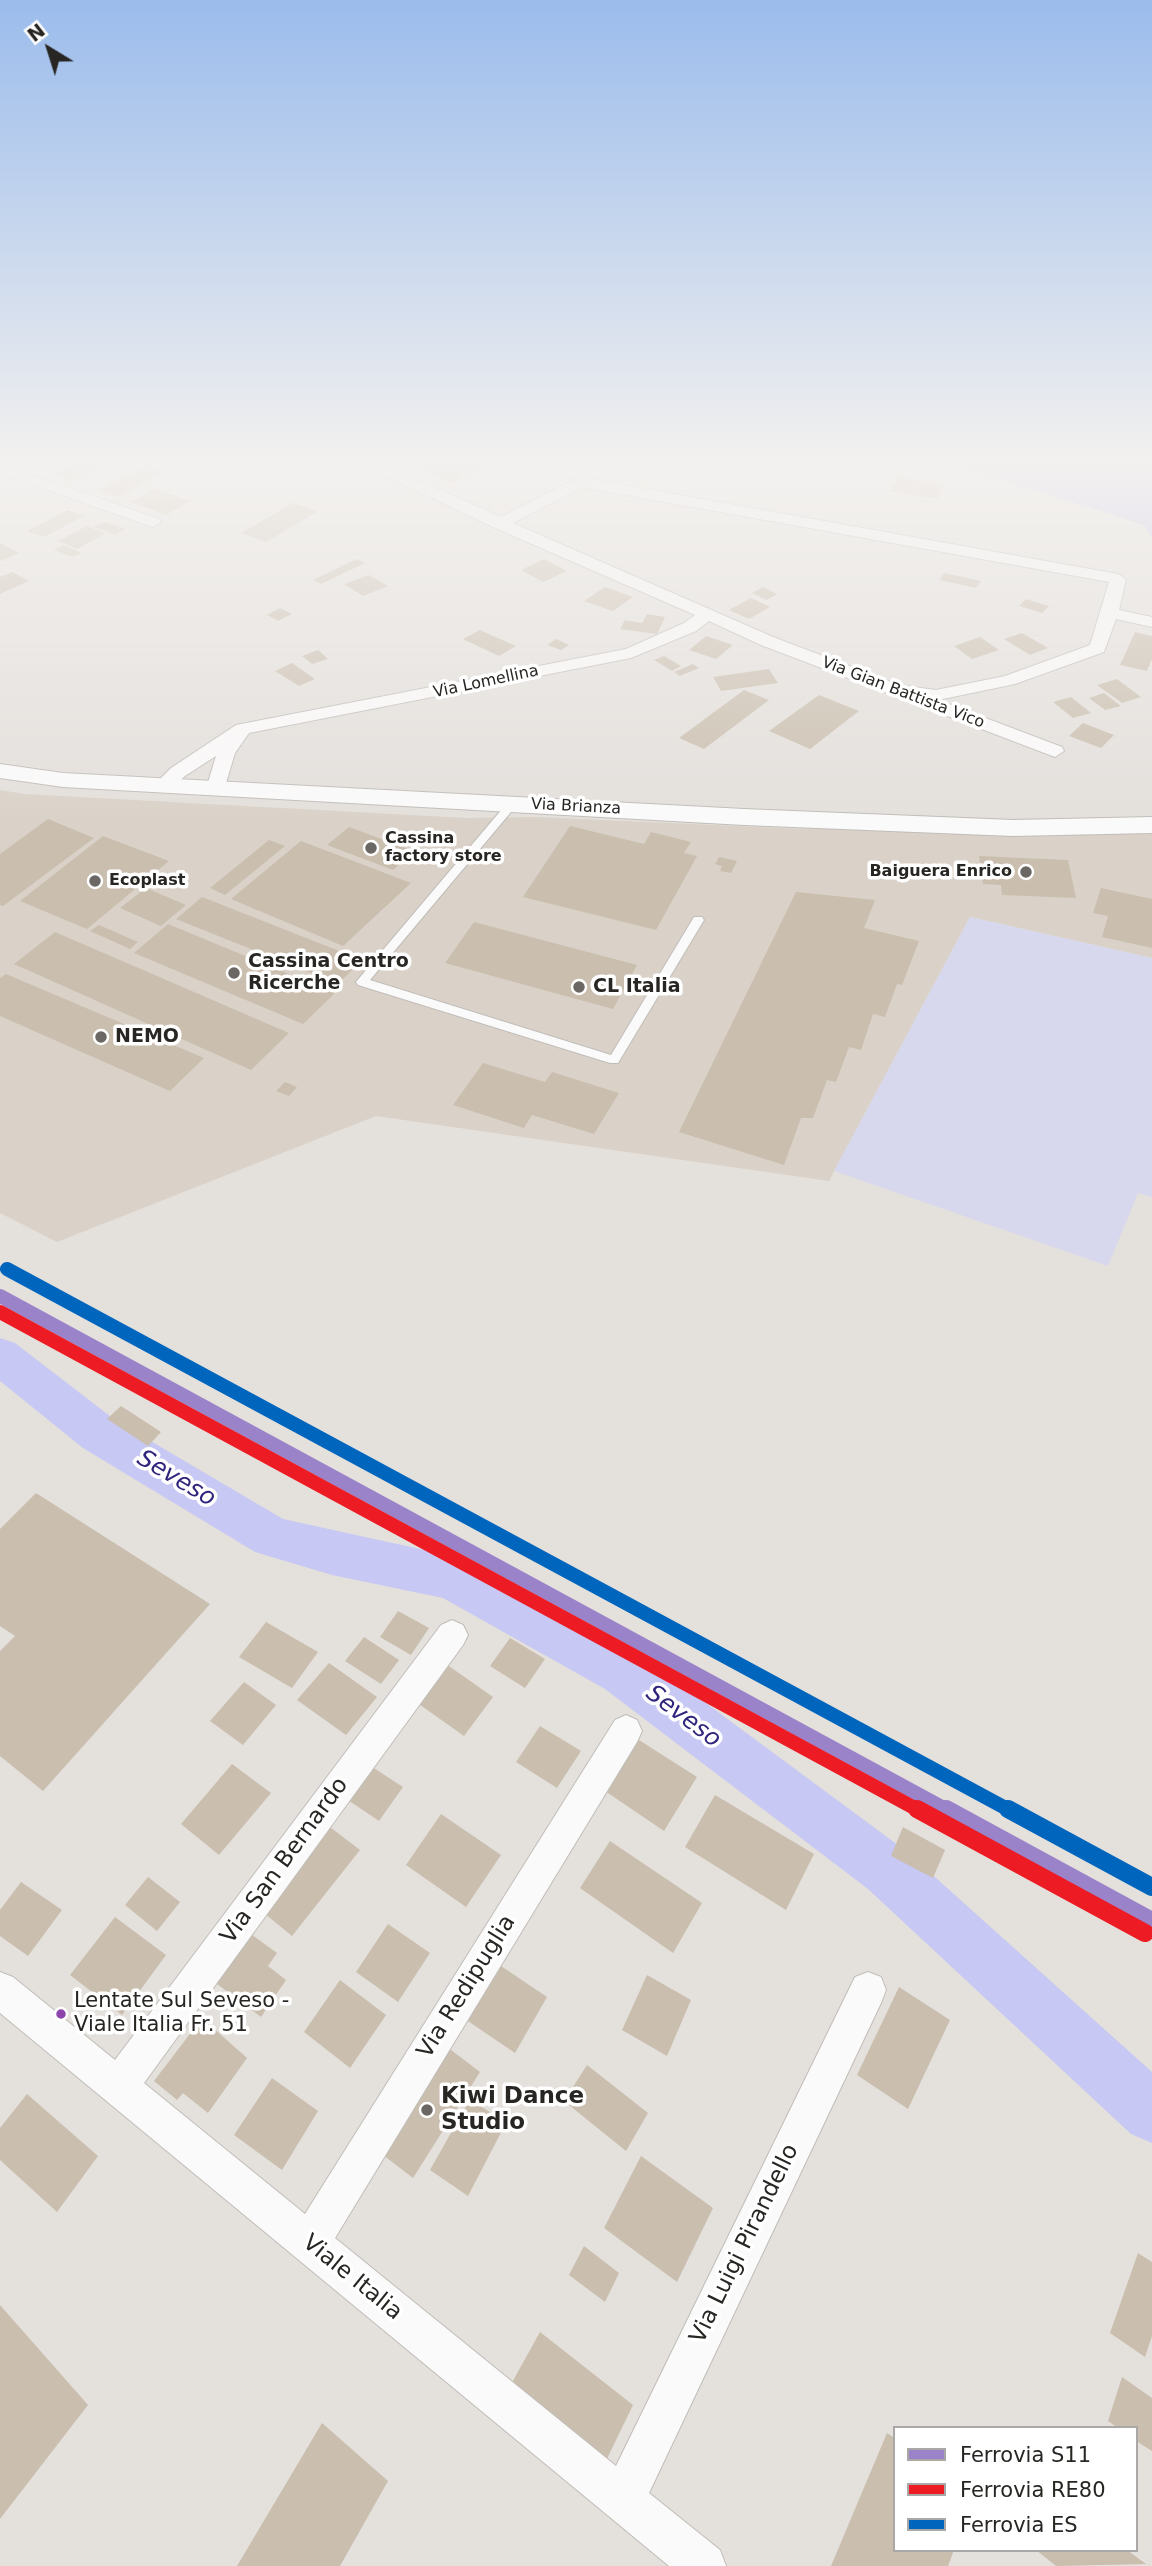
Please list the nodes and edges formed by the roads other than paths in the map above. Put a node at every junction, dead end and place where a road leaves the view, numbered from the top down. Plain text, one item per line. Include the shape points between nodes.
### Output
1 (636, 584) edge
2 (1117, 584) edge
3 (1110, 613) junction
4 (707, 615) junction
5 (1152, 622) edge
6 (894, 690) junction
7 (257, 724) junction
8 (1055, 751) dead end
9 (0, 771) edge
10 (163, 786) junction
11 (216, 789) junction
12 (512, 804) junction
13 (1152, 825) edge
14 (698, 920) dead end
15 (452, 1635) dead end
16 (626, 1731) dead end
17 (0, 1990) edge
18 (868, 1990) dead end
19 (118, 2087) junction
20 (309, 2243) junction
21 (622, 2499) junction
22 (704, 2566) edge

1 - 4 street, Via Gian Battista Vico
2 - 3 street
3 - 5 street
3 - 6 street via 1098,648 1009,680 936,695
4 - 6 street, Via Gian Battista Vico
4 - 7 street, Via Lomellina via 631,653
6 - 8 street, Via Gian Battista Vico
7 - 10 street, Via Lomellina via 202,755
7 - 11 street via 226,752
9 - 10 street, Via Brianza
10 - 11 street, Via Brianza
11 - 12 street, Via Brianza
12 - 13 street, Via Brianza via 1013,828
12 - 14 lane via 362,982 614,1059
15 - 19 street, Via San Bernardo
16 - 20 street, Via Redipuglia
17 - 19 street, Viale Italia
18 - 21 street, Via Luigi Pirandello
19 - 20 street, Viale Italia
20 - 21 street, Viale Italia
21 - 22 street, Viale Italia

